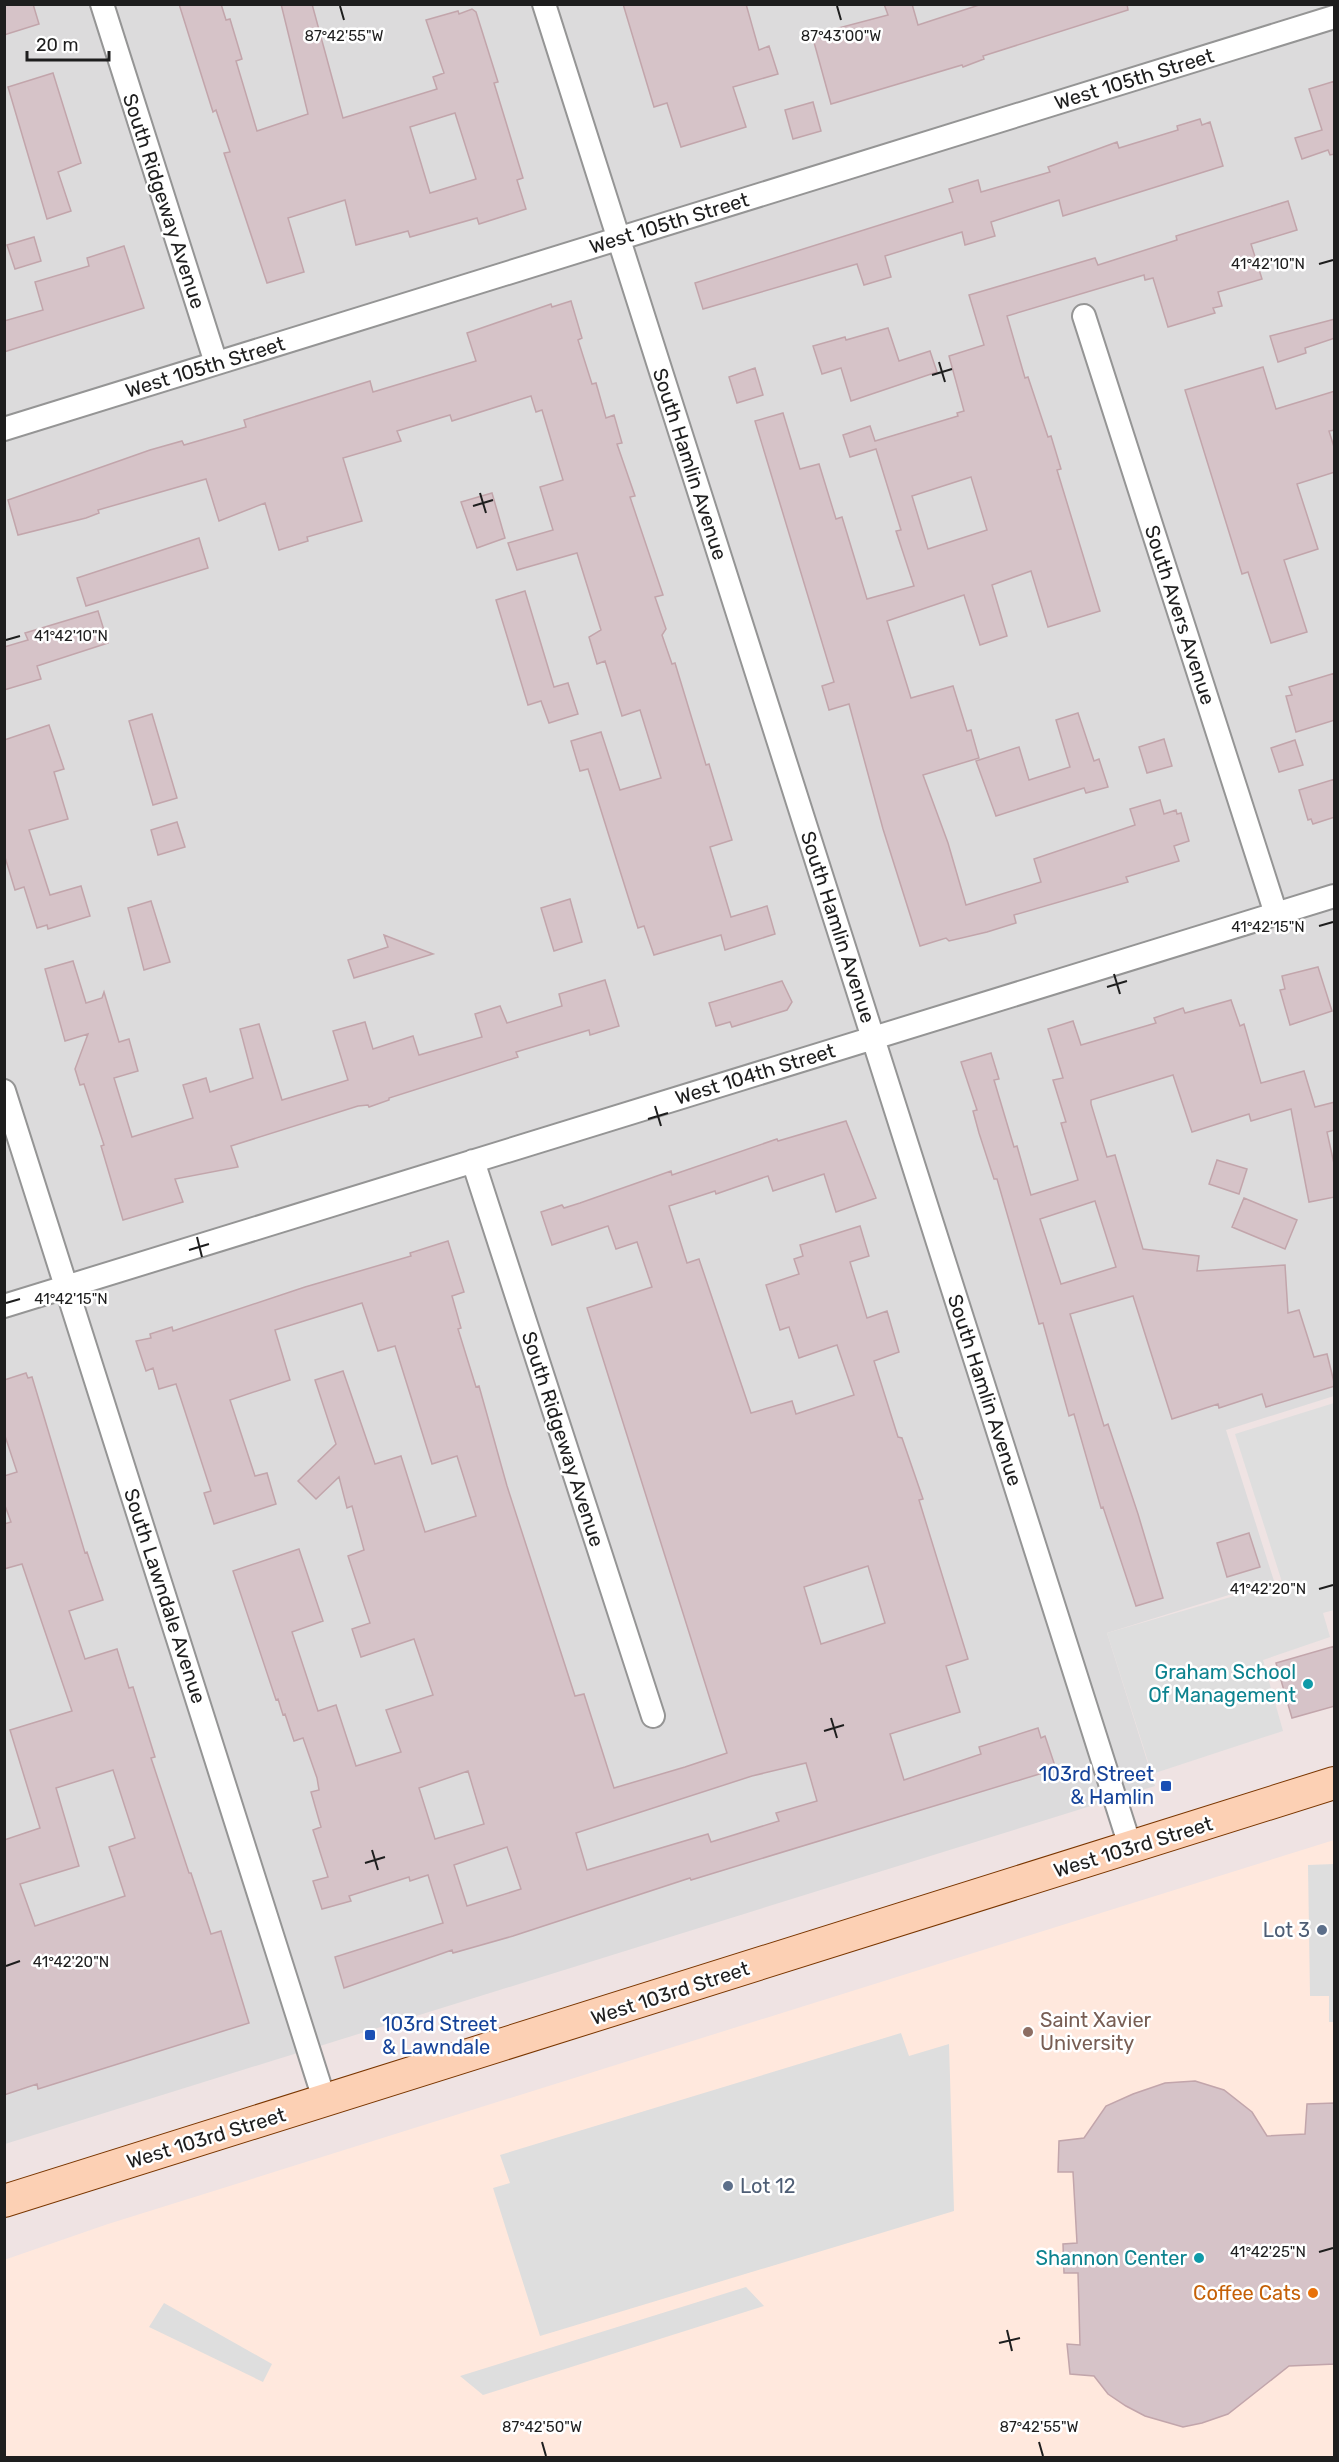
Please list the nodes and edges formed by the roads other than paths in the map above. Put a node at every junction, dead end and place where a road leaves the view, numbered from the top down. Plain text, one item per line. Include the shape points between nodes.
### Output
1 (102, 4) edge
2 (544, 4) edge
3 (1335, 17) edge
4 (619, 239) junction
5 (1084, 316) dead end
6 (216, 363) junction
7 (4, 429) edge
8 (1335, 896) edge
9 (1276, 914) junction
10 (873, 1038) junction
11 (4, 1090) edge
12 (473, 1161) junction
13 (67, 1287) junction
14 (4, 1306) edge
15 (652, 1716) dead end
16 (1335, 1783) edge
17 (1131, 1849) junction
18 (325, 2102) junction
19 (4, 2201) edge

1 - 6 street, South Ridgeway Avenue
2 - 4 street, South Hamlin Avenue
3 - 4 street, West 105th Street
4 - 6 street, West 105th Street
4 - 10 street, South Hamlin Avenue
5 - 9 street, South Avers Avenue
6 - 7 street, West 105th Street
8 - 9 street, West 104th Street
9 - 10 street, West 104th Street
10 - 12 street, West 104th Street
10 - 17 street, South Hamlin Avenue
11 - 13 street, South Lawndale Avenue
12 - 13 street, West 104th Street
12 - 15 street, South Ridgeway Avenue
13 - 14 street, West 104th Street
13 - 18 street, South Lawndale Avenue
16 - 17 main road, West 103rd Street
17 - 18 main road, West 103rd Street
18 - 19 main road, West 103rd Street

